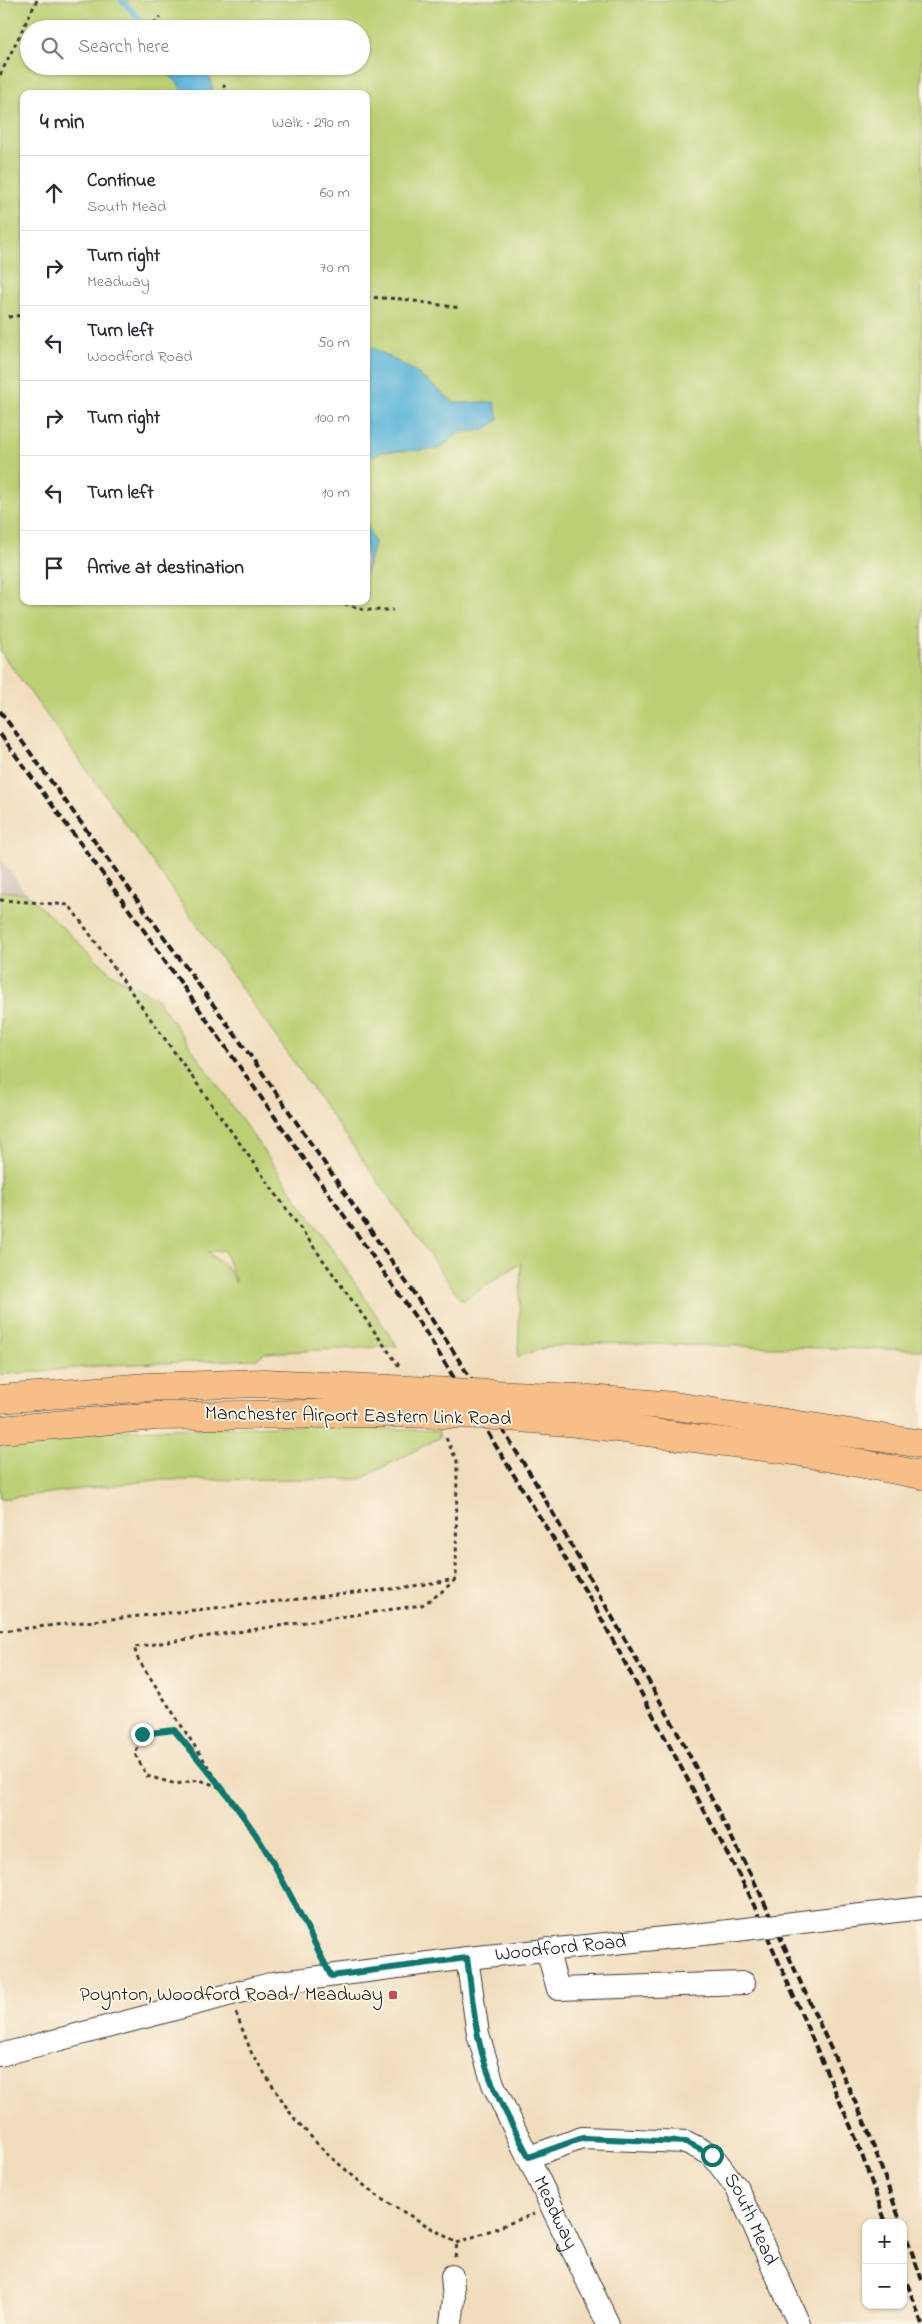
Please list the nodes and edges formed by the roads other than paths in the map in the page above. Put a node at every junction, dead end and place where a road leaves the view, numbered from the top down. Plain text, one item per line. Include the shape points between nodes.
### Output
1 (0, 1399) edge
2 (390, 1401) junction
3 (578, 1410) junction
4 (0, 1430) edge
5 (922, 1444) edge
6 (922, 1475) edge
7 (922, 1908) edge
8 (547, 1950) junction
9 (467, 1958) junction
10 (744, 1983) dead end
11 (0, 2055) edge
12 (529, 2157) junction
13 (452, 2276) dead end
14 (451, 2324) edge
15 (608, 2324) edge
16 (799, 2324) edge

1 - 2 highway, Manchester Airport Eastern Link Road via 147,1387 265,1383
2 - 3 highway, Manchester Airport Eastern Link Road, bridge
2 - 4 highway, Manchester Airport Eastern Link Road
3 - 5 highway, Manchester Airport Eastern Link Road via 675,1406
3 - 6 highway, Manchester Airport Eastern Link Road
7 - 8 street, Woodford Road, bridge
8 - 9 street, Woodford Road
8 - 10 street via 558,1989
9 - 11 street, Woodford Road via 274,1983
9 - 12 street, Meadway via 484,2060
12 - 15 street, Meadway
12 - 16 street, South Mead via 582,2138 686,2142 712,2155 737,2188
13 - 14 street

